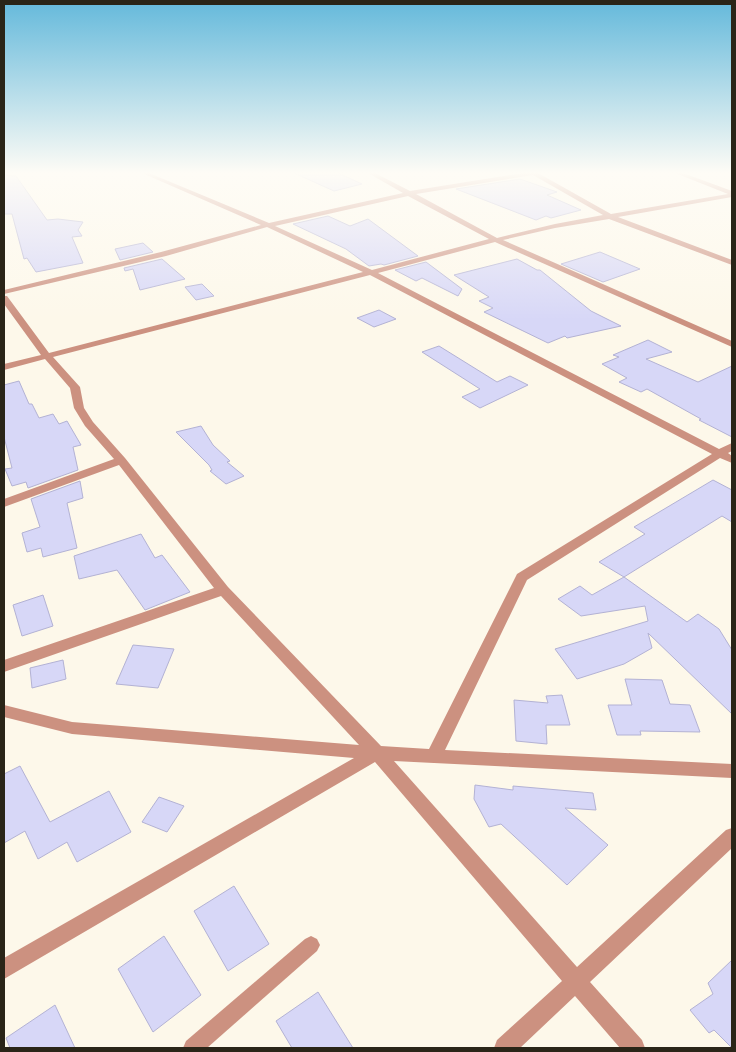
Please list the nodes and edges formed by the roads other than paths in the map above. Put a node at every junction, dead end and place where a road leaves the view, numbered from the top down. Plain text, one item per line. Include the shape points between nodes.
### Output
1 (263, 222) edge
2 (277, 222) edge
3 (464, 222) edge
4 (581, 222) edge
5 (626, 222) edge
6 (268, 224) junction
7 (496, 240) junction
8 (732, 263) edge
9 (370, 272) junction
10 (4, 292) edge
11 (4, 298) edge
12 (732, 344) edge
13 (46, 355) junction
14 (4, 367) edge
15 (732, 446) edge
16 (719, 453) junction
17 (121, 460) junction
18 (732, 460) edge
19 (4, 503) edge
20 (223, 590) junction
21 (4, 666) edge
22 (4, 711) edge
23 (377, 752) junction
24 (435, 754) junction
25 (732, 771) edge
26 (732, 836) edge
27 (311, 945) dead end
28 (4, 969) edge
29 (576, 981) junction
30 (193, 1048) edge
31 (505, 1048) edge
32 (634, 1048) edge

1 - 6 street
2 - 6 street
3 - 7 street
4 - 7 street
5 - 8 street
6 - 9 street
6 - 10 street via 163,254
7 - 9 street
7 - 12 street
9 - 13 street
9 - 16 street
11 - 13 street
13 - 14 street
13 - 17 street via 75,387 79,408 89,424
15 - 16 street
16 - 18 street
16 - 24 street via 522,577
17 - 19 street
17 - 20 street
20 - 21 street
20 - 23 street
22 - 23 street via 72,728
23 - 24 street
23 - 28 street
23 - 29 street
24 - 25 street
26 - 29 street
27 - 30 lane
29 - 31 street
29 - 32 street

